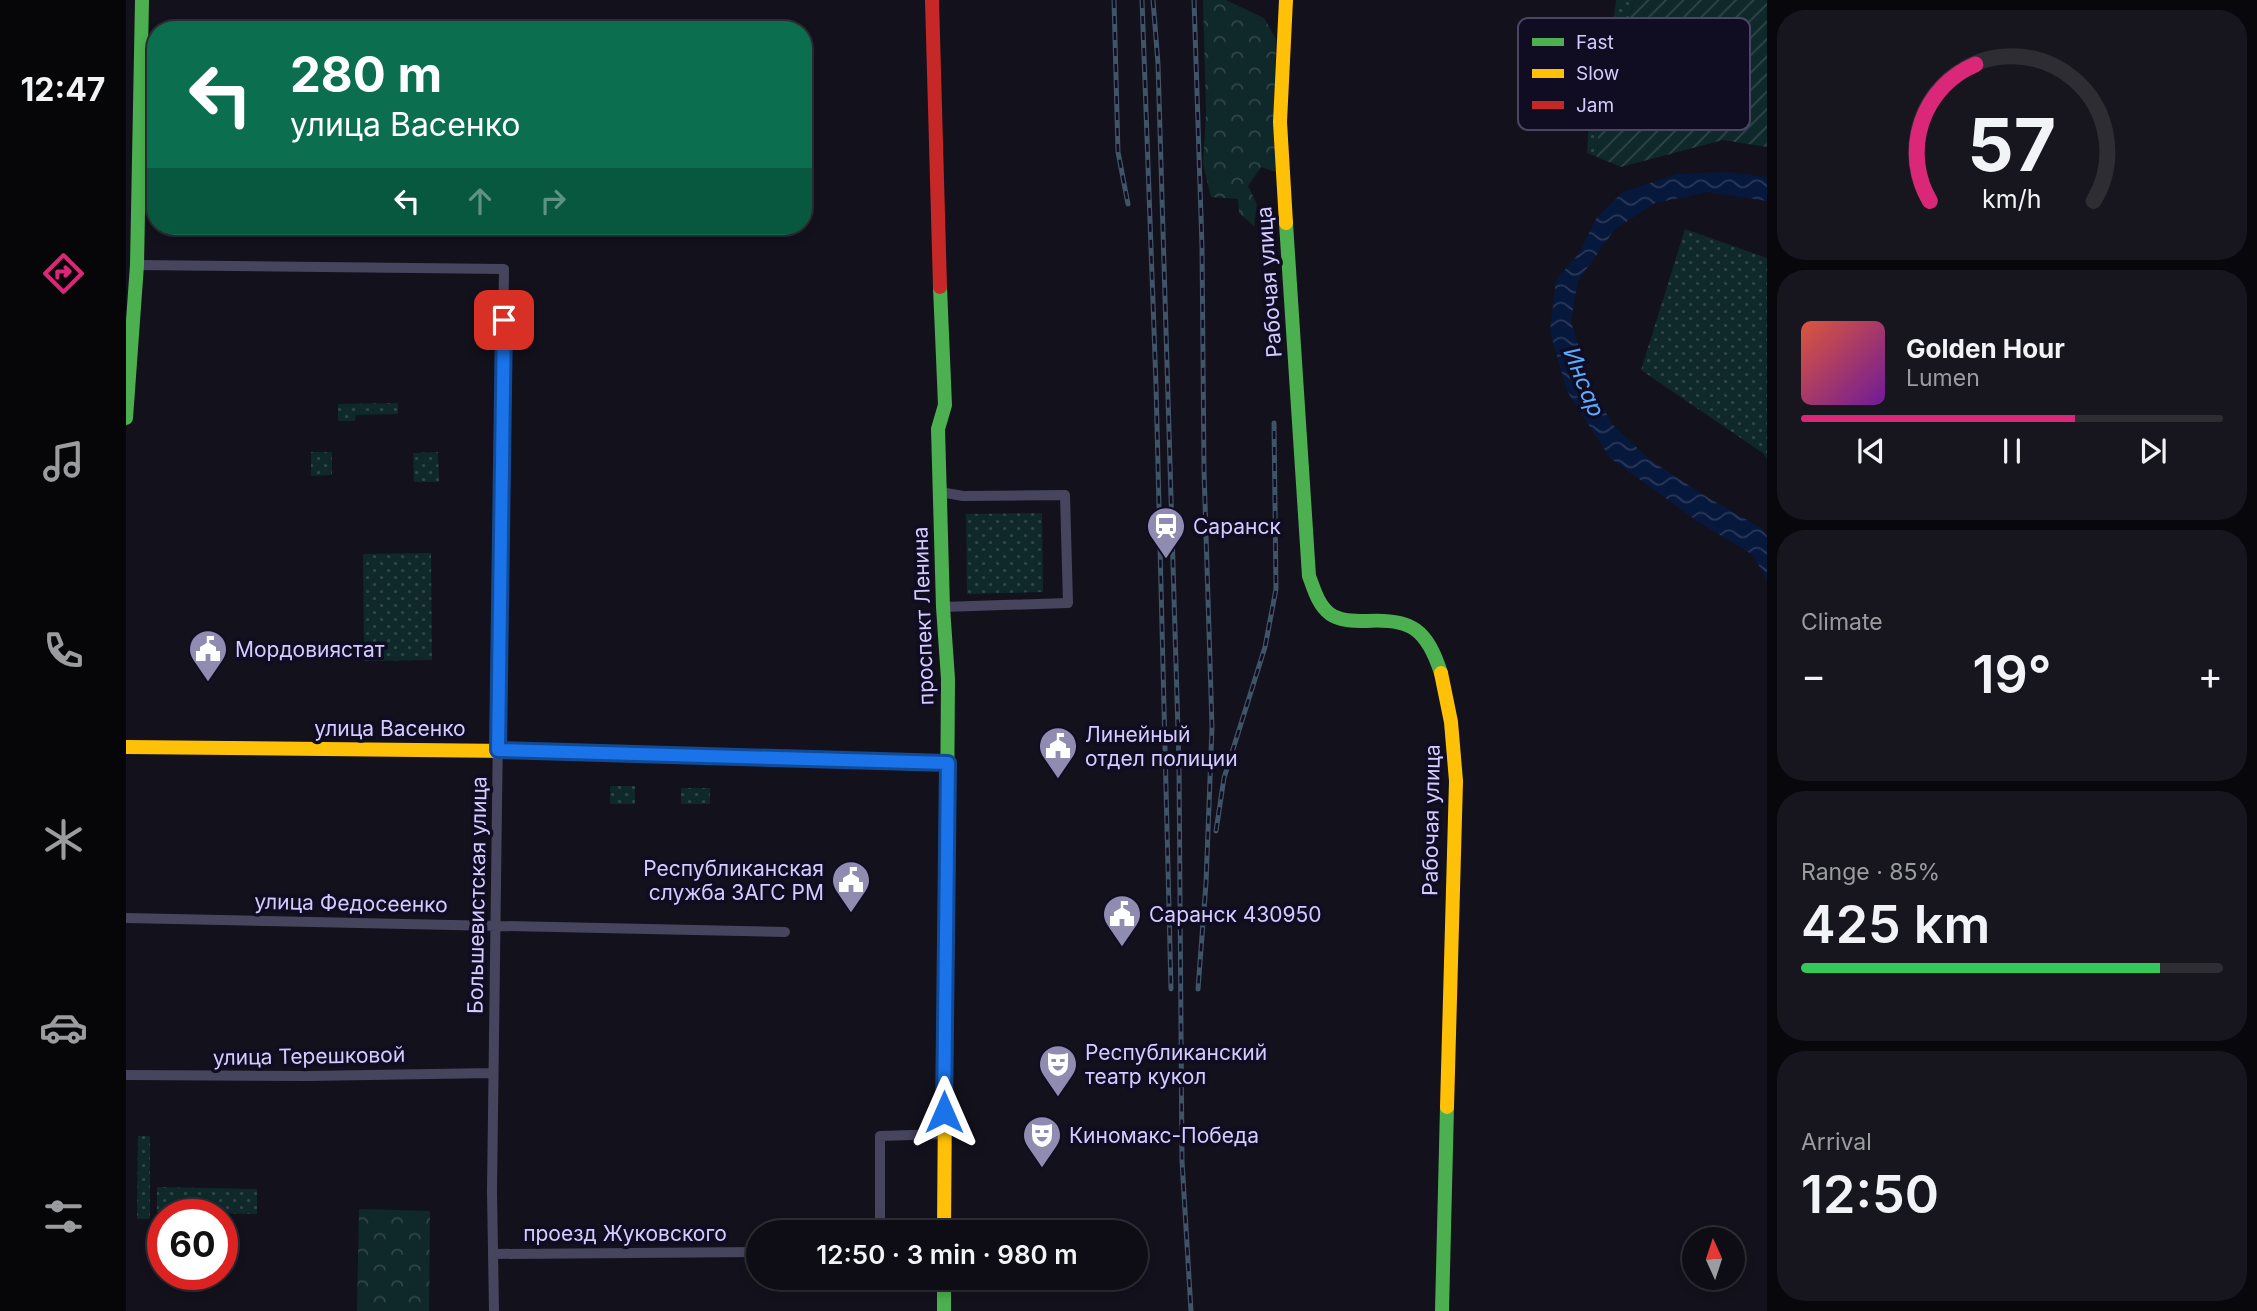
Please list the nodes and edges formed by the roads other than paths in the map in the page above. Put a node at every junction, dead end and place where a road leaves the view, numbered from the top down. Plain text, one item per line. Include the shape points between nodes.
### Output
1 (142, 0) edge
2 (932, 0) edge
3 (1286, 0) edge
4 (137, 265) junction
5 (126, 418) edge
6 (940, 492) junction
7 (943, 607) junction
8 (126, 747) edge
9 (498, 750) junction
10 (948, 763) junction
11 (126, 918) edge
12 (496, 925) junction
13 (785, 932) dead end
14 (493, 1073) junction
15 (126, 1075) edge
16 (944, 1134) junction
17 (880, 1220) edge
18 (944, 1220) edge
19 (746, 1252) edge
20 (493, 1254) junction
21 (944, 1290) edge
22 (494, 1311) edge
23 (944, 1311) edge
24 (1442, 1311) edge

1 - 4 main road
2 - 6 main road, проспект Ленина via 945,405 938,429
3 - 24 main road, Рабочая улица via 1280,122 1309,576 1314,594 1334,616 1408,624 1423,635 1431,644 1451,715 1456,781
4 - 5 main road
4 - 9 street, Большевистская улица via 505,269
6 - 7 main road, проспект Ленина
6 - 7 street via 1065,495 1068,603
7 - 10 main road, проспект Ленина
8 - 9 main road, улица Васенко
9 - 10 main road, улица Васенко
9 - 12 street, Большевистская улица
10 - 16 main road, проспект Ленина
11 - 12 street, улица Федосеенко
12 - 13 street, улица Федосеенко
12 - 14 street, Большевистская улица
14 - 15 street, улица Терешковой
14 - 20 street, Большевистская улица
16 - 17 street via 880,1136
16 - 18 main road, проспект Ленина
19 - 20 street, проезд Жуковского
20 - 22 street, Большевистская улица
21 - 23 main road

